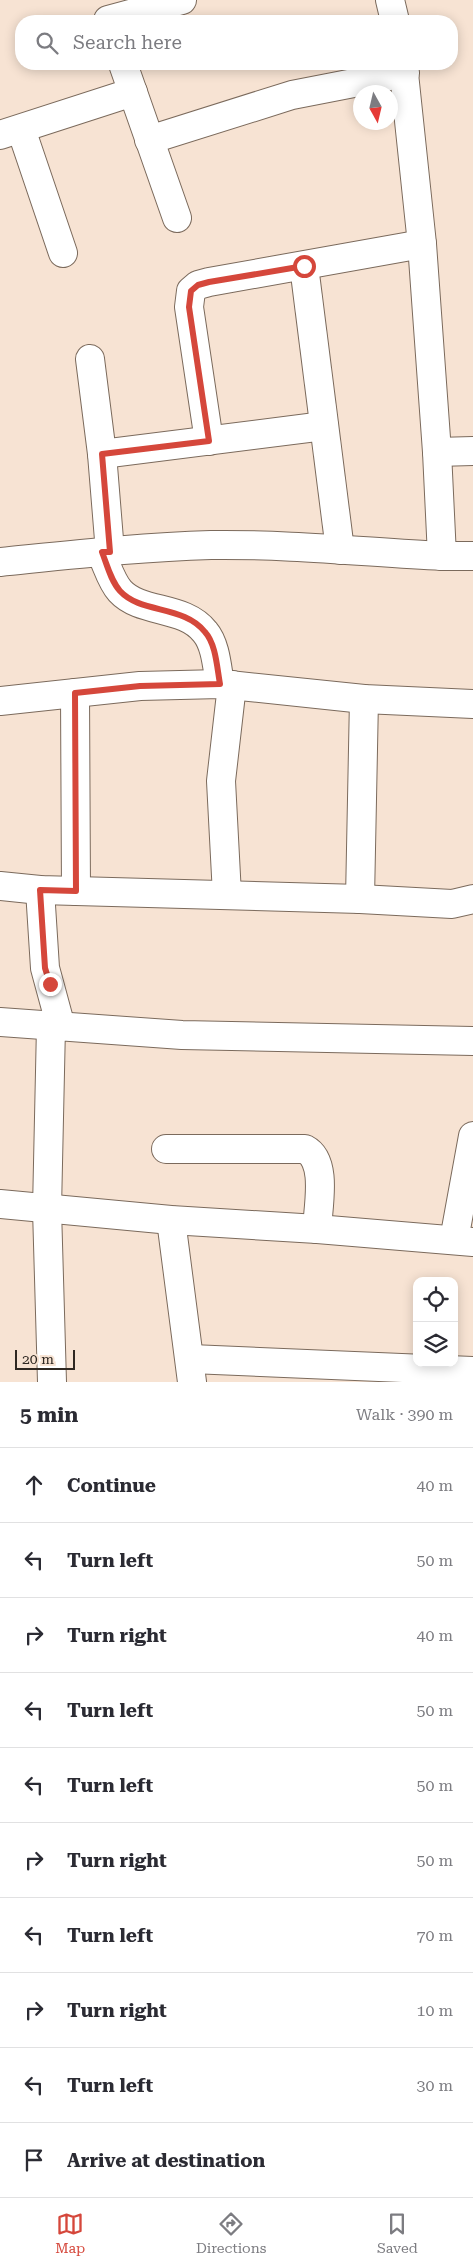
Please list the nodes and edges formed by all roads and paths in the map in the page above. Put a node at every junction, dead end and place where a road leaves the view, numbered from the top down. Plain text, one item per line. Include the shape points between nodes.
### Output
1 (182, 0) edge
2 (390, 0) edge
3 (106, 14) edge
4 (393, 15) edge
5 (125, 70) edge
6 (396, 70) edge
7 (404, 70) edge
8 (133, 92) junction
9 (10, 132) edge
10 (149, 140) junction
11 (177, 218) dead end
12 (422, 244) junction
13 (63, 253) dead end
14 (304, 266) junction
15 (90, 359) dead end
16 (324, 426) junction
17 (209, 441) junction
18 (473, 450) edge
19 (437, 452) junction
20 (102, 454) junction
21 (340, 550) junction
22 (106, 552) junction
23 (442, 556) junction
24 (473, 556) edge
25 (0, 562) edge
26 (226, 684) junction
27 (75, 693) junction
28 (364, 699) junction
29 (0, 702) edge
30 (473, 704) edge
31 (0, 886) edge
32 (40, 890) junction
33 (76, 891) junction
34 (227, 895) junction
35 (473, 898) edge
36 (360, 899) junction
37 (0, 1022) edge
38 (56, 1026) junction
39 (473, 1041) edge
40 (473, 1136) edge
41 (166, 1149) dead end
42 (0, 1204) edge
43 (47, 1209) junction
44 (171, 1220) junction
45 (317, 1229) junction
46 (464, 1241) edge
47 (192, 1371) edge
48 (473, 1371) edge
49 (52, 1382) edge

1 - 3 street
2 - 4 street
5 - 8 street
6 - 10 street via 292,95
7 - 12 street
8 - 9 street
8 - 10 street
9 - 13 street
10 - 11 street
12 - 14 street
12 - 19 street
14 - 16 street
14 - 17 street via 209,282 191,291 189,307
15 - 20 street
16 - 17 street
16 - 21 street
17 - 20 street
18 - 19 street
19 - 23 street
20 - 22 street
21 - 22 street via 213,545
21 - 23 street
22 - 25 street
22 - 26 street via 114,582 127,597 182,615 206,632
23 - 24 street
26 - 27 street via 140,686
26 - 28 street
26 - 34 street via 221,811
27 - 29 street
27 - 33 street
28 - 30 street
28 - 36 street
31 - 32 street
32 - 33 street
32 - 38 street via 45,968
33 - 34 street
34 - 36 street
35 - 36 street via 452,904
37 - 38 street
38 - 39 street via 182,1035
38 - 43 street
40 - 46 street
41 - 45 street via 296,1148 312,1153 318,1162 319,1172
42 - 43 street
43 - 44 street
43 - 49 street
44 - 45 street
44 - 47 street
45 - 46 street
47 - 48 street

